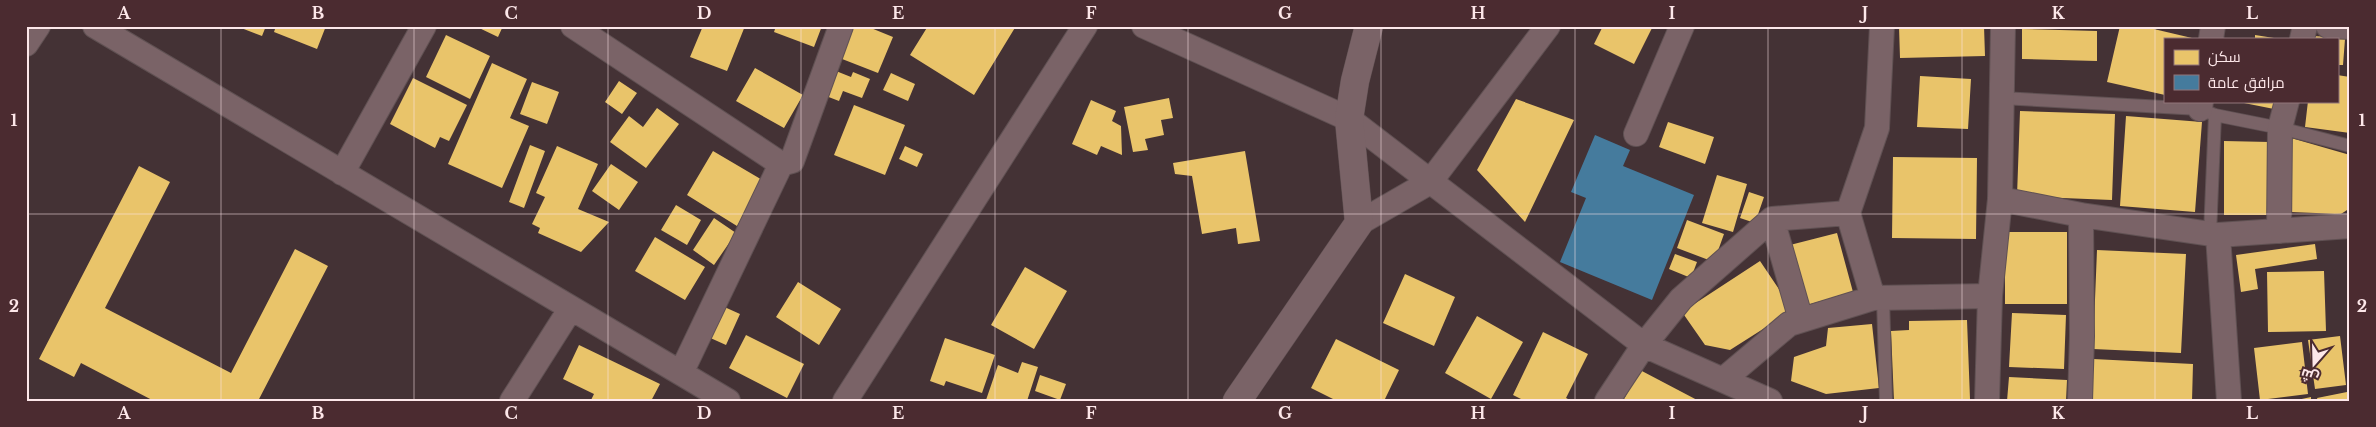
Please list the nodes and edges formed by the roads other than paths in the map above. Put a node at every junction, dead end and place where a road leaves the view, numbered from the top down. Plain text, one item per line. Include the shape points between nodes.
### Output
1 (38, 26) edge
2 (95, 26) edge
3 (424, 26) edge
4 (573, 26) edge
5 (841, 26) edge
6 (1085, 26) edge
7 (1144, 26) edge
8 (1369, 26) edge
9 (1548, 26) edge
10 (1682, 26) edge
11 (1882, 26) edge
12 (2003, 26) edge
13 (2328, 26) edge
14 (2350, 27) edge
15 (26, 44) edge
16 (2001, 98) junction
17 (2287, 102) edge
18 (2205, 108) edge
19 (1349, 119) junction
20 (2280, 128) junction
21 (1636, 134) dead end
22 (2350, 146) edge
23 (781, 164) junction
24 (342, 173) junction
25 (1430, 182) junction
26 (2000, 200) junction
27 (1848, 213) junction
28 (2081, 215) junction
29 (1772, 219) junction
30 (1359, 223) junction
31 (2350, 226) edge
32 (2278, 231) junction
33 (2214, 234) junction
34 (1990, 296) junction
35 (1878, 298) junction
36 (571, 308) junction
37 (1801, 320) junction
38 (1644, 345) junction
39 (682, 373) junction
40 (1724, 379) junction
41 (512, 401) edge
42 (728, 401) edge
43 (845, 401) edge
44 (1237, 401) edge
45 (1607, 401) edge
46 (1770, 401) edge
47 (1886, 401) edge
48 (1987, 401) edge
49 (2080, 401) edge
50 (2229, 401) edge

1 - 15 street
2 - 24 street
3 - 24 street
4 - 23 street
5 - 23 street via 792,161
6 - 43 street
7 - 19 street
8 - 19 street via 1354,81
9 - 25 street
10 - 21 street
11 - 27 street via 1878,128
12 - 16 street
13 - 14 street
16 - 18 lane
16 - 26 street
17 - 20 street
18 - 20 lane
18 - 33 lane
19 - 25 street
19 - 30 street
20 - 22 lane
20 - 32 street
23 - 39 street
24 - 36 street
25 - 30 street
25 - 38 street
26 - 28 street
26 - 34 street
27 - 29 street
27 - 35 street
28 - 33 street
28 - 49 street
29 - 37 street
29 - 38 street via 1681,298
30 - 44 street
31 - 32 street
32 - 33 street
33 - 50 street
34 - 35 street
34 - 48 street
35 - 37 street
35 - 47 lane
36 - 39 street
36 - 41 street
37 - 40 street via 1789,324
38 - 40 street
38 - 45 street
39 - 42 street
40 - 46 street

